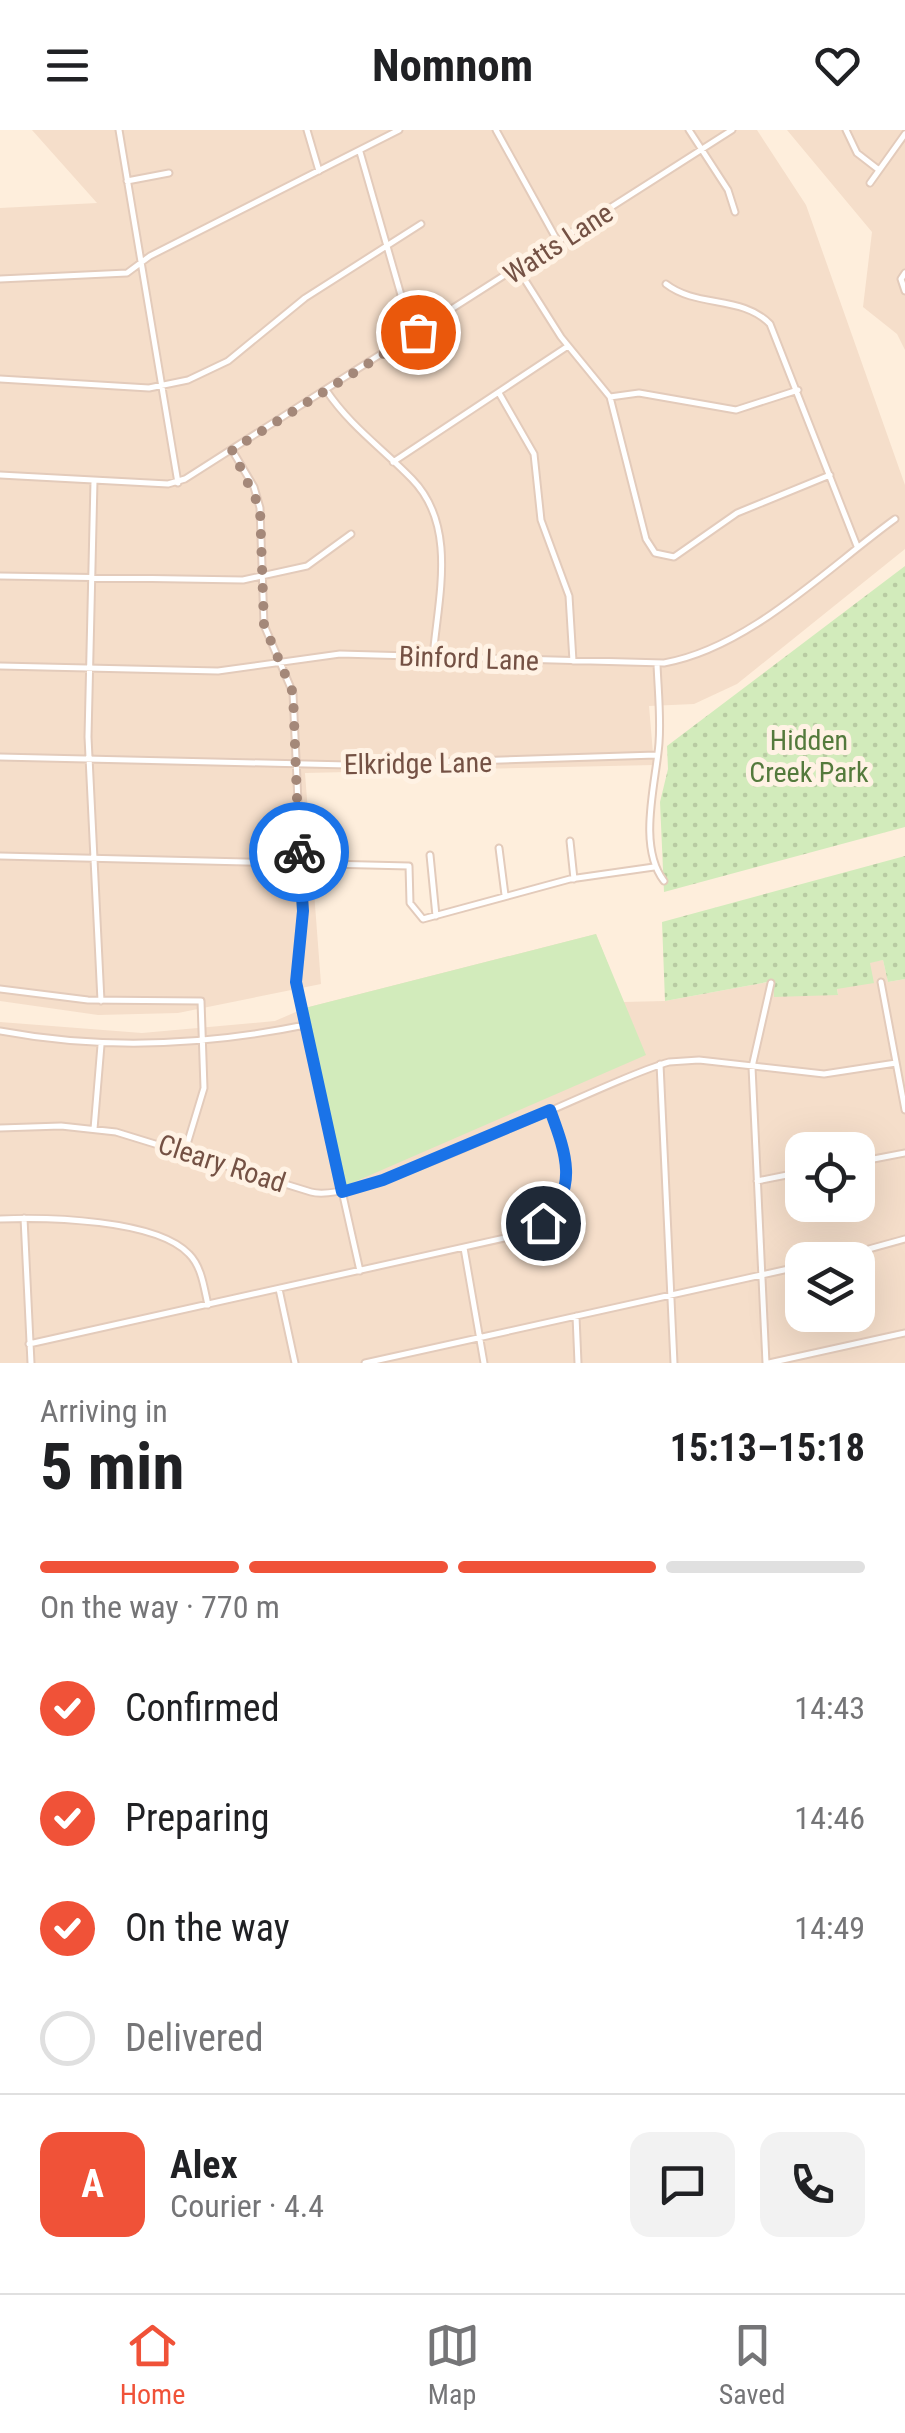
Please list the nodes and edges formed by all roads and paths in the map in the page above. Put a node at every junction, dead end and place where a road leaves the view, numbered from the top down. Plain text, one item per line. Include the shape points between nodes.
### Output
1 (119, 130) edge
2 (307, 130) edge
3 (496, 130) edge
4 (688, 130) edge
5 (732, 130) edge
6 (846, 130) edge
7 (398, 131) edge
8 (905, 134) edge
9 (701, 150) junction
10 (360, 152) junction
11 (880, 170) junction
12 (319, 171) junction
13 (169, 173) dead end
14 (127, 181) junction
15 (870, 183) dead end
16 (735, 212) dead end
17 (421, 224) dead end
18 (558, 242) junction
19 (386, 246) junction
20 (140, 264) junction
21 (518, 269) junction
22 (905, 272) edge
23 (0, 279) edge
24 (666, 284) dead end
25 (905, 291) edge
26 (418, 332) junction
27 (568, 346) junction
28 (0, 379) edge
29 (162, 388) junction
30 (326, 390) junction
31 (798, 390) junction
32 (499, 393) junction
33 (610, 398) junction
34 (232, 450) junction
35 (394, 462) junction
36 (0, 475) edge
37 (830, 475) junction
38 (94, 481) junction
39 (178, 482) junction
40 (895, 518) dead end
41 (350, 534) dead end
42 (857, 546) junction
43 (0, 576) edge
44 (92, 578) junction
45 (262, 578) junction
46 (433, 656) junction
47 (573, 661) junction
48 (280, 663) junction
49 (657, 663) junction
50 (0, 666) edge
51 (90, 668) junction
52 (656, 754) junction
53 (0, 757) edge
54 (88, 759) junction
55 (294, 764) junction
56 (570, 842) dead end
57 (498, 848) dead end
58 (430, 855) dead end
59 (0, 856) edge
60 (92, 859) junction
61 (301, 865) junction
62 (654, 867) junction
63 (574, 879) junction
64 (664, 881) dead end
65 (505, 895) junction
66 (436, 916) junction
67 (881, 982) dead end
68 (771, 983) dead end
69 (0, 989) edge
70 (100, 1001) junction
71 (304, 1025) junction
72 (0, 1031) edge
73 (200, 1041) junction
74 (101, 1045) junction
75 (896, 1063) junction
76 (660, 1064) junction
77 (752, 1067) junction
78 (550, 1110) junction
79 (905, 1110) edge
80 (0, 1128) edge
81 (94, 1129) junction
82 (185, 1151) junction
83 (905, 1153) edge
84 (875, 1159) edge
85 (785, 1175) edge
86 (758, 1181) junction
87 (342, 1192) junction
88 (0, 1218) edge
89 (24, 1218) junction
90 (905, 1238) edge
91 (875, 1247) edge
92 (464, 1248) junction
93 (785, 1270) edge
94 (360, 1271) junction
95 (762, 1275) junction
96 (279, 1289) junction
97 (672, 1296) junction
98 (208, 1305) junction
99 (576, 1316) junction
100 (905, 1333) edge
101 (483, 1337) junction
102 (29, 1344) junction
103 (31, 1363) edge
104 (295, 1363) edge
105 (365, 1363) edge
106 (484, 1363) edge
107 (578, 1363) edge
108 (674, 1363) edge
109 (768, 1363) edge

1 - 14 street
2 - 12 street
3 - 18 street
4 - 9 street
5 - 9 street, Watts Lane
6 - 11 street via 857,153
7 - 10 street
8 - 11 street
9 - 16 street
9 - 18 street, Watts Lane
10 - 12 street
10 - 19 street
11 - 15 street
12 - 20 street
13 - 14 street
14 - 20 street
17 - 19 street
18 - 21 street, Watts Lane
19 - 26 street via 404,309
19 - 29 street via 305,298 228,361
20 - 23 street via 127,273
20 - 29 street
21 - 26 street, Watts Lane
21 - 27 street
22 - 25 street
24 - 31 street via 762,316
26 - 30 street, Watts Lane
27 - 32 street
27 - 33 street
28 - 29 street
29 - 39 street
30 - 34 street, Watts Lane
30 - 35 street
31 - 33 street via 736,410 639,393
31 - 37 street
32 - 35 street
32 - 47 street via 534,454 541,520 569,596
33 - 37 street via 646,540 663,557 681,554 737,513
34 - 39 street, Watts Lane
34 - 45 street via 260,508
35 - 46 street via 423,493 440,536
36 - 38 street
37 - 42 street
38 - 39 street
38 - 44 street
40 - 42 street, Binford Lane
41 - 45 street via 307,566
42 - 49 street, Binford Lane via 725,644
43 - 44 street
44 - 45 street
44 - 51 street
45 - 48 street via 264,625
46 - 47 street, Binford Lane
46 - 48 street, Binford Lane via 340,654
47 - 49 street, Binford Lane
48 - 51 street, Binford Lane via 218,671
48 - 55 street via 293,693
49 - 52 street
50 - 51 street, Binford Lane
51 - 54 street
52 - 55 street, Elkridge Lane
52 - 62 street
53 - 54 street, Elkridge Lane
54 - 55 street, Elkridge Lane
54 - 60 street
55 - 61 street
56 - 63 street
57 - 65 street
58 - 66 street
59 - 60 street
60 - 61 street
60 - 70 street
61 - 66 street via 410,866 413,910 423,919
61 - 71 street via 295,970
62 - 63 street
62 - 64 street
63 - 65 street
65 - 66 street
67 - 75 street
68 - 77 street
69 - 70 street
70 - 73 street via 201,1001
71 - 73 street
71 - 87 street
72 - 74 street
73 - 74 street
73 - 82 street via 204,1088
74 - 81 street
75 - 77 street, Cleary Road via 824,1074
75 - 79 street
76 - 77 street, Cleary Road via 692,1060
76 - 78 street, Cleary Road
76 - 97 street
77 - 86 street
78 - 87 street, Cleary Road
78 - 92 street via 568,1170 554,1212 527,1233
80 - 81 street, Cleary Road
81 - 82 street, Cleary Road
82 - 87 street, Cleary Road via 318,1194
83 - 84 street
85 - 86 street
86 - 95 street
87 - 94 street
88 - 89 street
89 - 98 street via 88,1218 174,1243 197,1264
89 - 102 street
90 - 91 street
92 - 94 street
92 - 101 street
93 - 95 street
94 - 96 street
95 - 97 street
95 - 109 street
96 - 98 street
96 - 104 street
97 - 99 street
97 - 108 street
98 - 102 street
99 - 101 street
99 - 107 street
100 - 109 street
101 - 105 street
101 - 106 street
102 - 103 street

